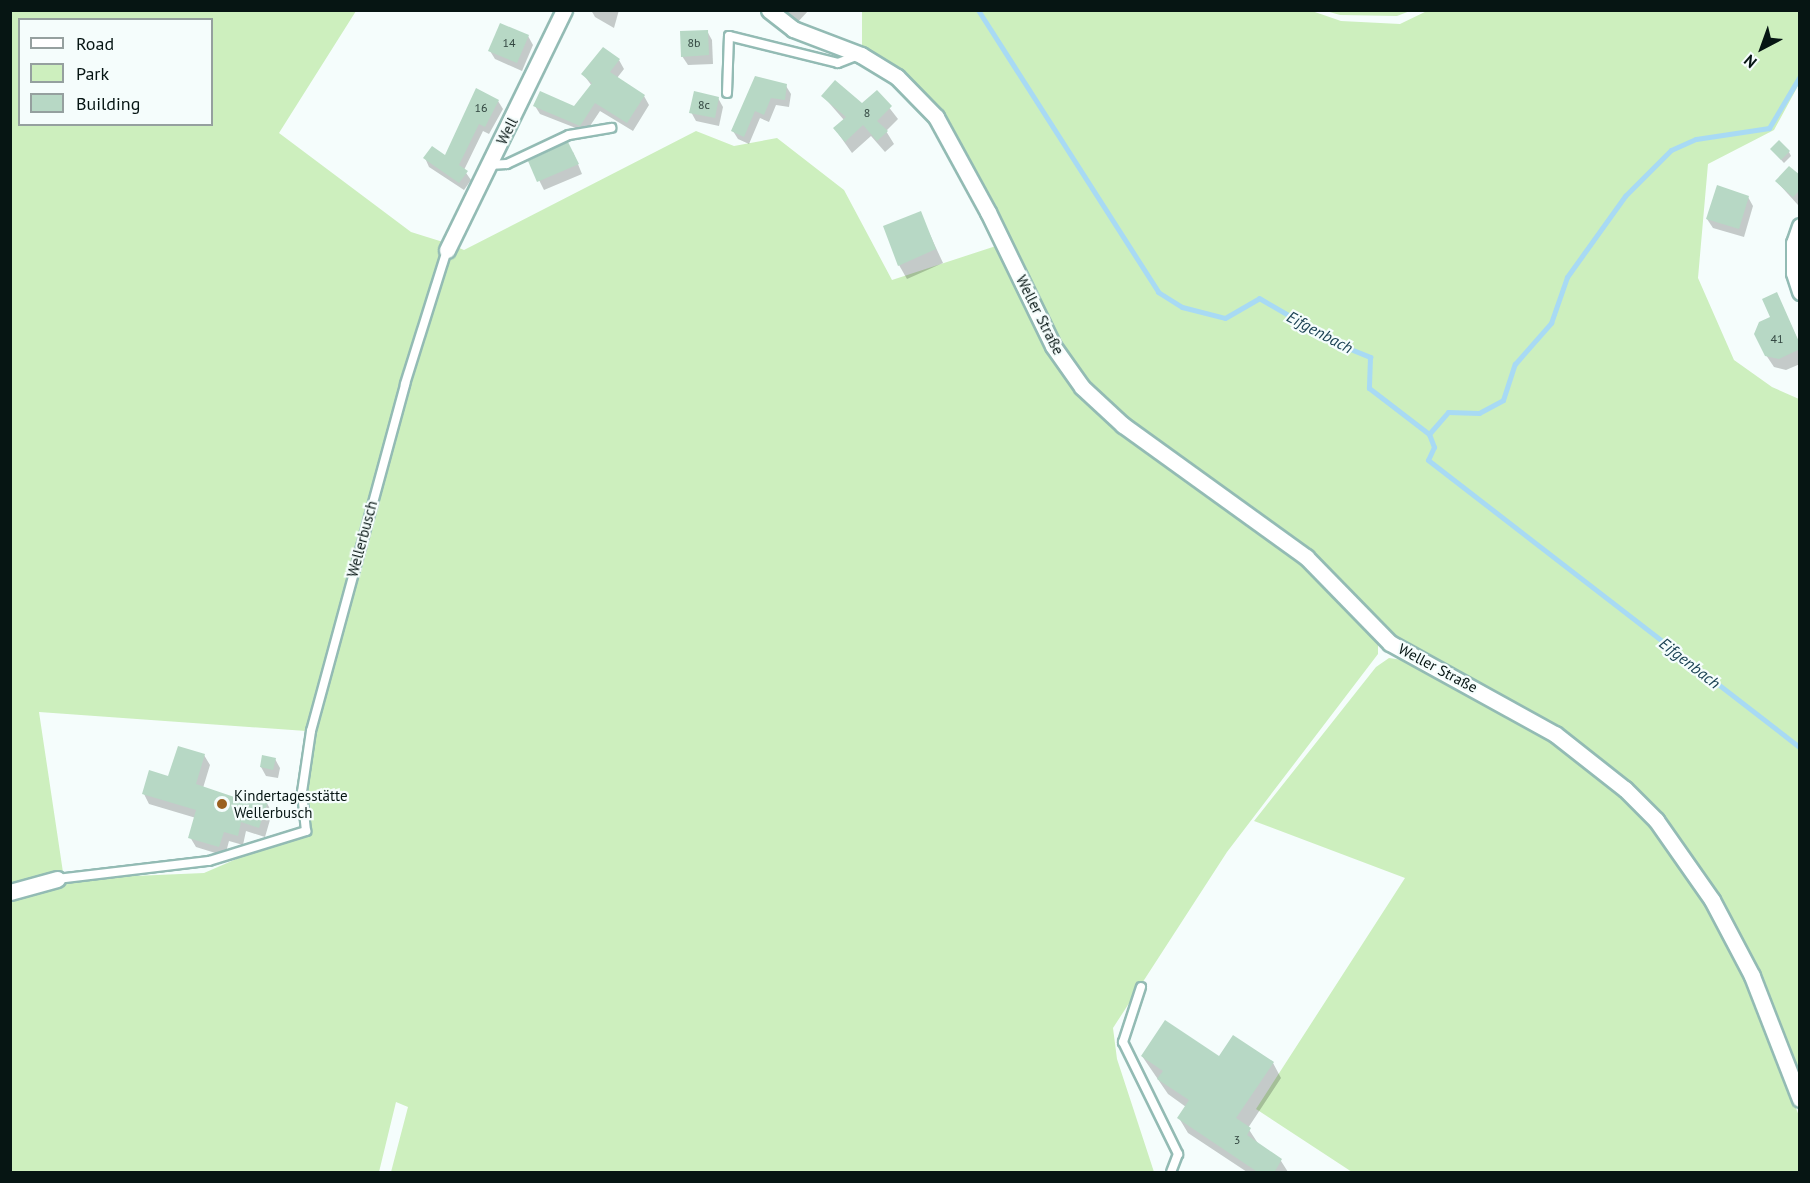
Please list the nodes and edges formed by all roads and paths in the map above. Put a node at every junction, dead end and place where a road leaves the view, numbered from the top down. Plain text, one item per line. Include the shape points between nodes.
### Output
1 (564, 10) edge
2 (769, 10) edge
3 (861, 55) junction
4 (727, 93) dead end
5 (611, 128) dead end
6 (489, 165) junction
7 (1800, 226) edge
8 (447, 250) joint
9 (1800, 292) edge
10 (57, 879) joint
11 (10, 892) edge
12 (1141, 987) dead end
13 (1800, 1099) edge
14 (1172, 1173) edge

1 - 6 street, Well
2 - 3 street via 793,29
3 - 4 lane via 838,63 729,36
3 - 13 street, Weller Straße via 897,77 936,117 988,212 1053,346 1082,387 1123,425 1306,557 1390,643 1556,734 1625,789 1656,820 1712,900 1752,976
5 - 6 lane via 569,135 507,164
6 - 8 street, Well
7 - 9 street via 1794,243 1794,273
8 - 10 lane, Wellerbusch via 405,384 310,731 302,792 306,831 209,861
10 - 11 street
12 - 14 lane via 1123,1042 1178,1154

